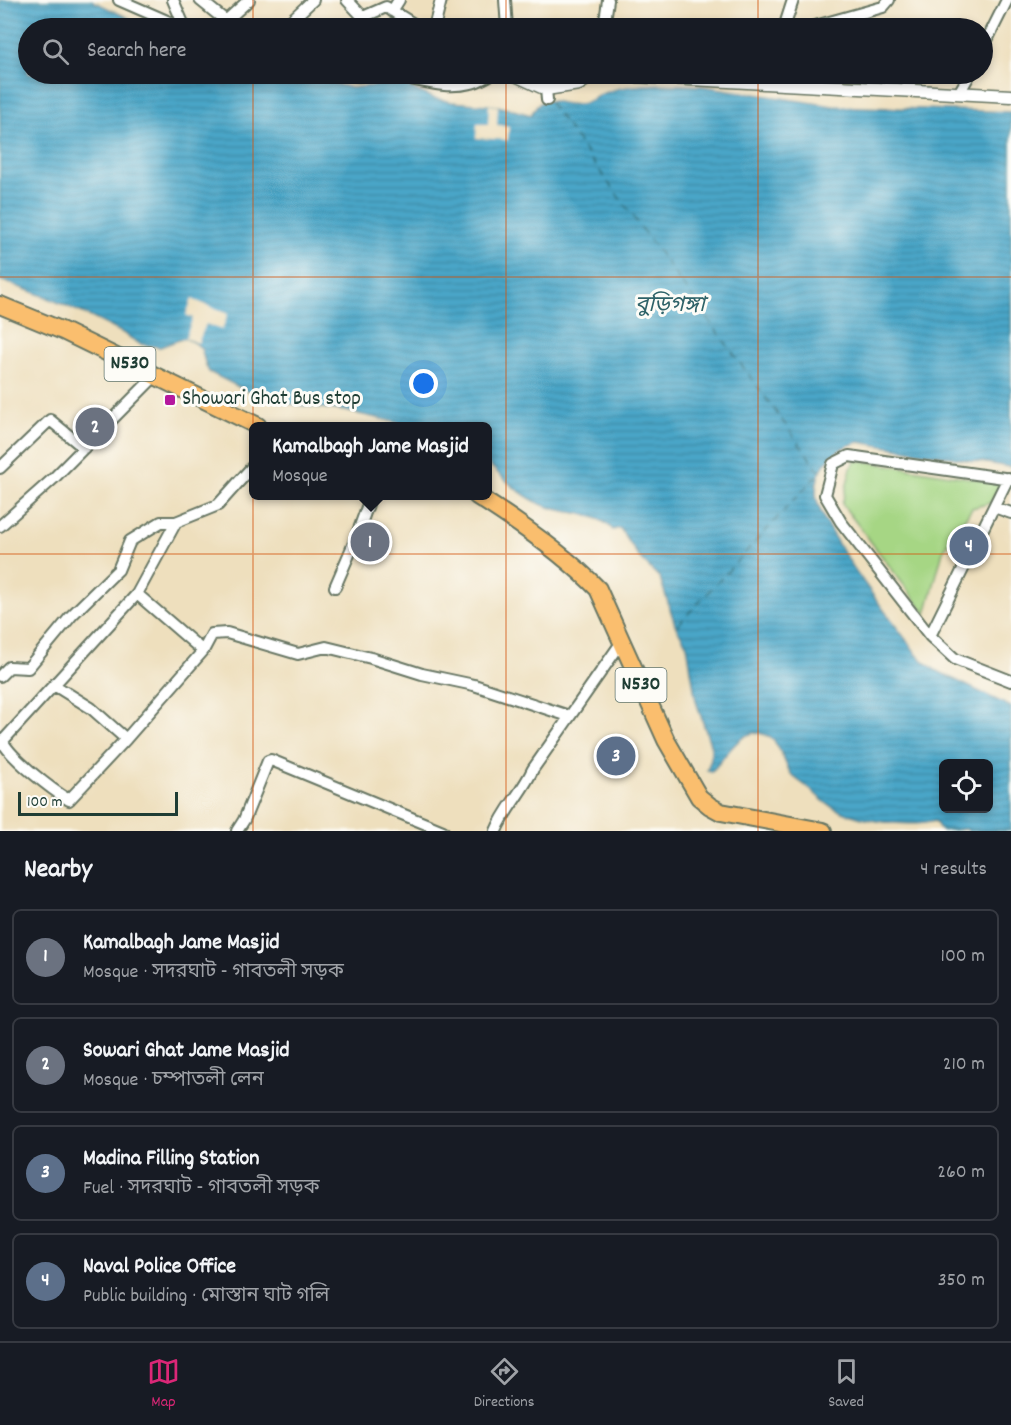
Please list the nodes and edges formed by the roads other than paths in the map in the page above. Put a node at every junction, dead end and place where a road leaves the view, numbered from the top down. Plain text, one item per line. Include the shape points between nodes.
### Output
1 (119, 0) edge
2 (185, 0) edge
3 (200, 0) edge
4 (249, 0) edge
5 (313, 0) edge
6 (347, 0) edge
7 (399, 0) edge
8 (441, 0) edge
9 (505, 0) edge
10 (608, 0) edge
11 (793, 0) edge
12 (889, 0) edge
13 (1007, 0) edge
14 (174, 3) edge
15 (392, 11) junction
16 (161, 18) edge
17 (180, 18) edge
18 (216, 18) edge
19 (230, 18) edge
20 (294, 18) edge
21 (404, 18) edge
22 (436, 18) edge
23 (506, 18) edge
24 (605, 18) edge
25 (787, 18) edge
26 (844, 18) edge
27 (993, 28) edge
28 (445, 84) edge
29 (465, 84) edge
30 (529, 84) edge
31 (579, 84) edge
32 (843, 84) edge
33 (964, 84) edge
34 (959, 93) junction
35 (1011, 96) edge
36 (0, 305) edge
37 (154, 377) junction
38 (250, 422) edge
39 (84, 448) junction
40 (0, 468) edge
41 (249, 470) edge
42 (1010, 479) edge
43 (369, 500) edge
44 (484, 500) edge
45 (994, 507) junction
46 (1011, 513) edge
47 (176, 522) junction
48 (0, 526) edge
49 (335, 587) dead end
50 (137, 594) junction
51 (930, 636) junction
52 (621, 643) junction
53 (203, 651) junction
54 (0, 676) edge
55 (1011, 681) edge
56 (54, 686) junction
57 (569, 716) junction
58 (126, 739) junction
59 (1, 743) edge
60 (237, 831) edge
61 (443, 831) edge
62 (496, 831) edge
63 (824, 831) edge

1 - 16 street
2 - 14 street
3 - 18 street
4 - 19 street
5 - 20 street
6 - 15 street via 363,17 386,7
7 - 15 street
8 - 22 street
9 - 23 street
10 - 24 street
11 - 25 street
12 - 26 street via 883,7
13 - 27 street
14 - 17 street
15 - 21 street
28 - 29 street
30 - 31 street via 547,95
32 - 34 street
33 - 34 street
34 - 35 street
36 - 37 highway, N530 via 63,331
37 - 38 highway, N530
37 - 39 street
39 - 40 street via 50,420
39 - 48 street
41 - 47 street via 218,505
42 - 45 street
42 - 51 street via 849,456 833,464 825,495 841,522
43 - 49 street
44 - 52 highway, N530 via 585,575 598,589
45 - 46 street
45 - 51 street
47 - 50 street
47 - 54 street via 161,522 130,541 118,570 72,615 28,668 9,667
50 - 53 street
50 - 56 street
51 - 55 street via 955,659
52 - 57 street
52 - 63 highway, N530 via 666,740 699,797 721,812
53 - 57 street via 212,634 221,632 298,654 327,647 474,685
53 - 58 street
56 - 58 street via 91,708
56 - 59 street
57 - 62 street
58 - 59 street via 69,800
60 - 61 street via 269,760

